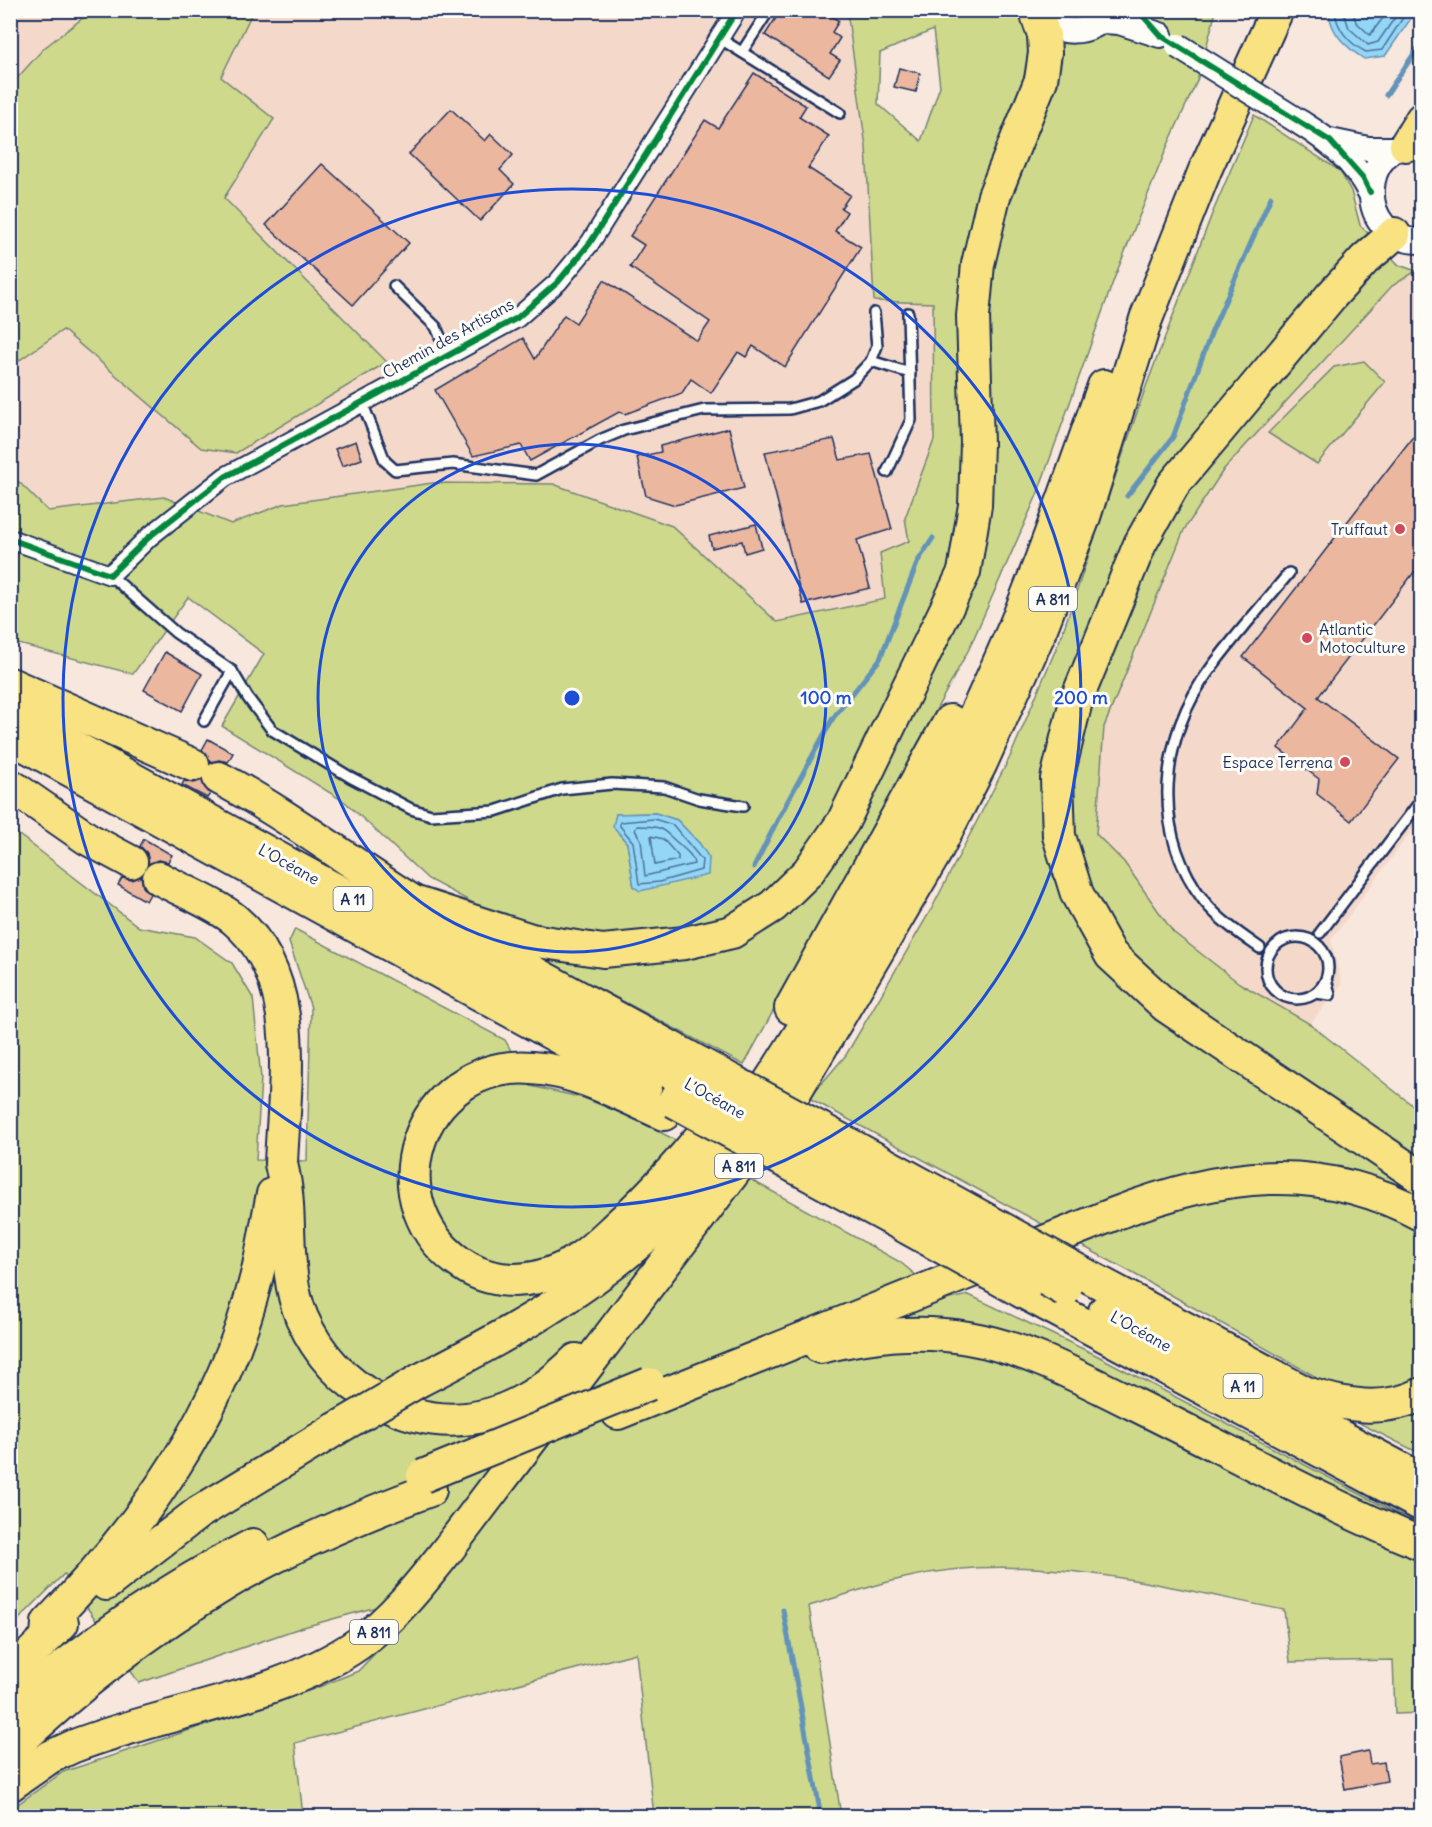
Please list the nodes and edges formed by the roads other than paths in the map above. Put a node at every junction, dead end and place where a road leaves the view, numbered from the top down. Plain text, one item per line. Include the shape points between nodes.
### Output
1 (737, 10) edge
2 (769, 10) edge
3 (1138, 10) edge
4 (1274, 12) edge
5 (1036, 14) edge
6 (1108, 16) edge
7 (719, 38) junction
8 (1169, 41) junction
9 (742, 52) junction
10 (840, 113) dead end
11 (1412, 139) edge
12 (1330, 141) junction
13 (1370, 192) junction
14 (1408, 237) edge
15 (394, 286) dead end
16 (874, 313) dead end
17 (908, 313) dead end
18 (448, 355) junction
19 (871, 361) junction
20 (910, 373) junction
21 (362, 402) junction
22 (887, 472) dead end
23 (1061, 505) junction
24 (10, 539) edge
25 (1289, 573) dead end
26 (110, 575) junction
27 (232, 671) junction
28 (10, 684) edge
29 (10, 712) edge
30 (204, 721) dead end
31 (10, 737) edge
32 (10, 785) edge
33 (1422, 799) edge
34 (743, 806) dead end
35 (131, 862) dead end
36 (159, 878) dead end
37 (413, 902) junction
38 (1320, 933) junction
39 (1306, 937) junction
40 (1273, 947) junction
41 (1260, 948) junction
42 (1321, 948) junction
43 (1266, 964) junction
44 (683, 1091) junction
45 (808, 1148) junction
46 (281, 1164) junction
47 (1422, 1178) edge
48 (1422, 1197) edge
49 (921, 1210) junction
50 (1422, 1215) edge
51 (1074, 1281) junction
52 (621, 1320) junction
53 (753, 1358) junction
54 (647, 1393) junction
55 (1422, 1394) edge
56 (1422, 1480) edge
57 (426, 1483) junction
58 (1422, 1505) edge
59 (1422, 1544) edge
60 (47, 1637) junction
61 (10, 1674) edge
62 (10, 1711) edge
63 (10, 1750) edge
64 (10, 1785) edge

1 - 7 street, Chemin des Artisans
2 - 9 lane
3 - 8 main road
4 - 23 highway, A 811 via 1173,208
4 - 52 highway, A 811 via 1146,319 1056,594 963,800 796,1090
5 - 6 main road via 1050,26 1077,31
5 - 37 highway via 1044,36 1041,80 994,196 978,264 974,316 975,505 964,572 843,822 808,872 772,906 732,932 685,943 603,951 531,940
6 - 8 main road
7 - 9 lane
7 - 18 street, Chemin des Artisans via 590,243 558,282 517,318
8 - 12 main road, bridge
9 - 10 lane
11 - 12 main road via 1368,149
11 - 13 main road via 1378,166
12 - 13 main road via 1363,178
13 - 14 main road via 1381,223
14 - 47 highway via 1365,259 1173,485 1140,544 1076,701 1057,779 1059,836 1077,894 1111,955 1166,1006
15 - 18 lane via 436,327
16 - 19 lane via 877,346
17 - 20 lane
18 - 21 street, Chemin des Artisans
19 - 20 lane
19 - 21 lane via 854,379 819,401 790,409 704,410 624,430 536,475 453,464 395,470 386,462
20 - 22 lane via 911,420
21 - 26 street, Chemin des Artisans via 225,477 149,537
23 - 44 highway via 1046,518 1023,575 962,699 800,994 753,1068 664,1182 593,1248 561,1270 533,1279 505,1280 478,1274 444,1251 419,1215 414,1195 418,1143 436,1107 470,1080 491,1071 531,1067
23 - 60 highway, A 811, bridge via 985,694 883,896 789,1051 710,1164 658,1225 601,1272 501,1337 420,1380 198,1513 137,1559
24 - 26 street
25 - 41 lane via 1210,669 1175,736 1166,804 1187,872 1204,901 1225,923
26 - 27 lane via 176,633
27 - 30 lane
27 - 34 lane via 272,730 411,809 448,816 495,812 562,789 612,784 664,787 699,799
28 - 37 highway via 260,800
29 - 44 highway, L’Océane / A 11
31 - 44 highway, L’Océane / A 11
32 - 35 highway via 88,839
33 - 38 lane
36 - 46 highway via 234,919 254,939 273,969 285,1010
37 - 44 highway via 470,937
38 - 39 lane
38 - 42 lane
39 - 40 lane via 1288,938
39 - 42 lane
40 - 41 lane
40 - 43 lane
41 - 43 lane
42 - 43 lane via 1328,963 1326,980 1316,993 1296,999 1286,997 1270,984
44 - 45 highway, L’Océane / A 11, bridge
44 - 45 highway, L’Océane / A 11, bridge via 721,1126
45 - 49 highway, L’Océane / A 11
46 - 52 highway via 286,1184 289,1267 294,1296 306,1325 329,1363 344,1379 402,1413 465,1420 521,1403 553,1381 605,1329
46 - 60 highway via 247,1309 233,1351 201,1420 153,1501 120,1546 48,1623
48 - 54 highway via 1375,1177 1306,1163 1247,1163 1176,1175 1033,1228
49 - 51 highway, L’Océane / A 11, bridge
49 - 58 highway, L’Océane / A 11, bridge via 1023,1292
50 - 53 highway via 1391,1199 1353,1187 1303,1178 1268,1177 1198,1186 1152,1199
51 - 55 highway via 1332,1402 1365,1406 1401,1403
51 - 56 highway, L’Océane / A 11
52 - 64 highway, A 811 via 449,1548 374,1632 300,1675 74,1746 50,1757
53 - 54 highway
53 - 59 highway via 765,1362 890,1333 941,1334 997,1344 1049,1363 1344,1510
54 - 57 highway, bridge
57 - 62 highway via 260,1542 216,1564 132,1615 58,1669
57 - 63 highway via 227,1583 110,1664
60 - 61 highway, A 811

